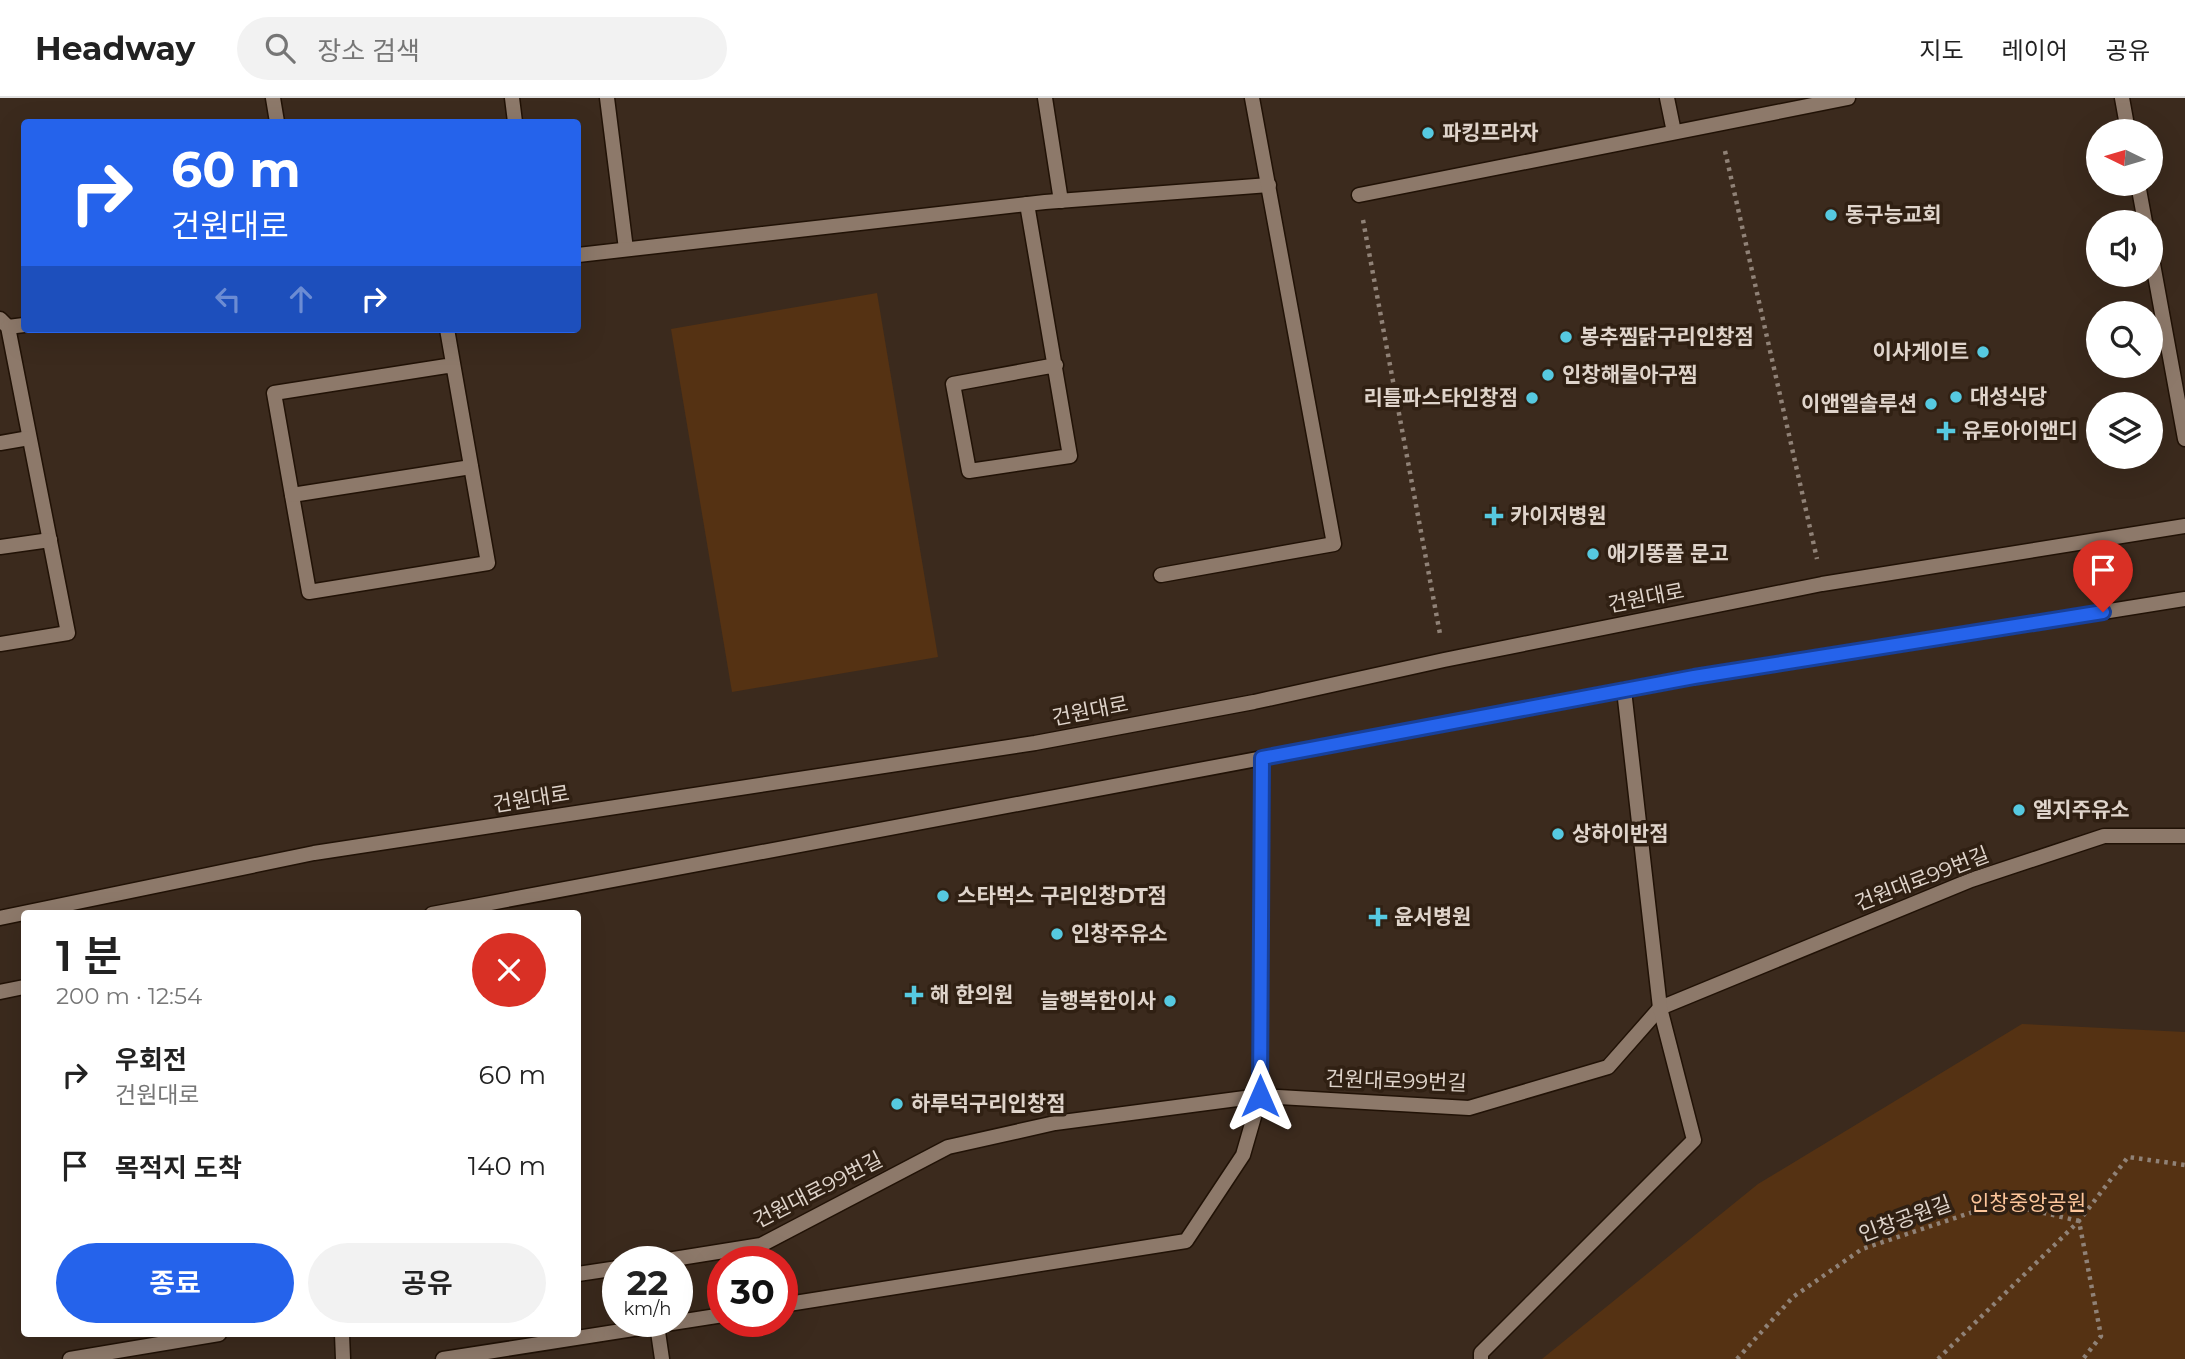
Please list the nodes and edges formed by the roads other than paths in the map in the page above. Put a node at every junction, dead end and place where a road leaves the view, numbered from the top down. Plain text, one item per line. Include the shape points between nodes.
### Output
1 (274, 98) edge
2 (512, 98) edge
3 (607, 98) edge
4 (1045, 98) edge
5 (1252, 98) edge
6 (1667, 98) edge
7 (1848, 98) edge
8 (2122, 98) edge
9 (277, 119) edge
10 (516, 119) edge
11 (2126, 119) edge
12 (1674, 132) junction
13 (1269, 185) junction
14 (1359, 195) road end
15 (1061, 201) junction
16 (1027, 204) junction
17 (626, 249) junction
18 (581, 255) edge
19 (2157, 287) edge
20 (4, 323) edge
21 (448, 333) edge
22 (453, 365) junction
23 (1056, 365) junction
24 (29, 438) junction
25 (2185, 439) edge
26 (0, 443) edge
27 (471, 467) junction
28 (292, 495) junction
29 (2185, 526) edge
30 (50, 540) junction
31 (0, 547) edge
32 (1161, 575) dead end
33 (2185, 599) edge
34 (0, 644) edge
35 (1624, 690) junction
36 (1262, 758) junction
37 (2185, 836) edge
38 (39, 910) edge
39 (453, 910) edge
40 (21, 914) edge
41 (0, 918) edge
42 (21, 988) edge
43 (0, 992) edge
44 (1660, 1008) junction
45 (1260, 1096) junction
46 (693, 1256) edge
47 (602, 1270) edge
48 (581, 1274) edge
49 (798, 1302) edge
50 (602, 1334) edge
51 (201, 1337) edge
52 (341, 1337) edge
53 (659, 1337) edge
54 (70, 1359) edge
55 (343, 1359) edge
56 (443, 1359) edge
57 (662, 1359) edge
58 (1481, 1359) edge

1 - 9 street
2 - 10 street
3 - 17 street
4 - 15 street
5 - 13 street
6 - 12 street
7 - 12 street
8 - 11 street
12 - 14 street
13 - 15 street
13 - 32 street via 1334,544
15 - 16 street
16 - 17 street
16 - 23 street
17 - 18 street
19 - 25 street
20 - 24 street
21 - 22 street
22 - 27 street
22 - 28 street via 274,393
23 - 23 street via 1070,456 969,471 953,384
24 - 26 street
24 - 30 street
27 - 28 street
27 - 28 street via 488,563 323,590 309,592
29 - 38 street, 건원대로 via 1822,584 1035,743 314,853
30 - 31 street
30 - 34 street via 68,634
33 - 35 street
35 - 36 street
35 - 44 street
36 - 39 street
36 - 45 street
37 - 44 street, 건원대로99번길 via 2105,835 1971,880
40 - 41 street, 건원대로
42 - 43 street
44 - 45 street, 건원대로99번길 via 1608,1067 1469,1108
44 - 58 street via 1694,1140 1481,1353
45 - 46 street, 건원대로99번길 via 1055,1123 948,1147 761,1245
45 - 49 street via 1242,1155 1185,1241
47 - 48 street
50 - 56 street
51 - 54 street
52 - 55 street
53 - 57 street

